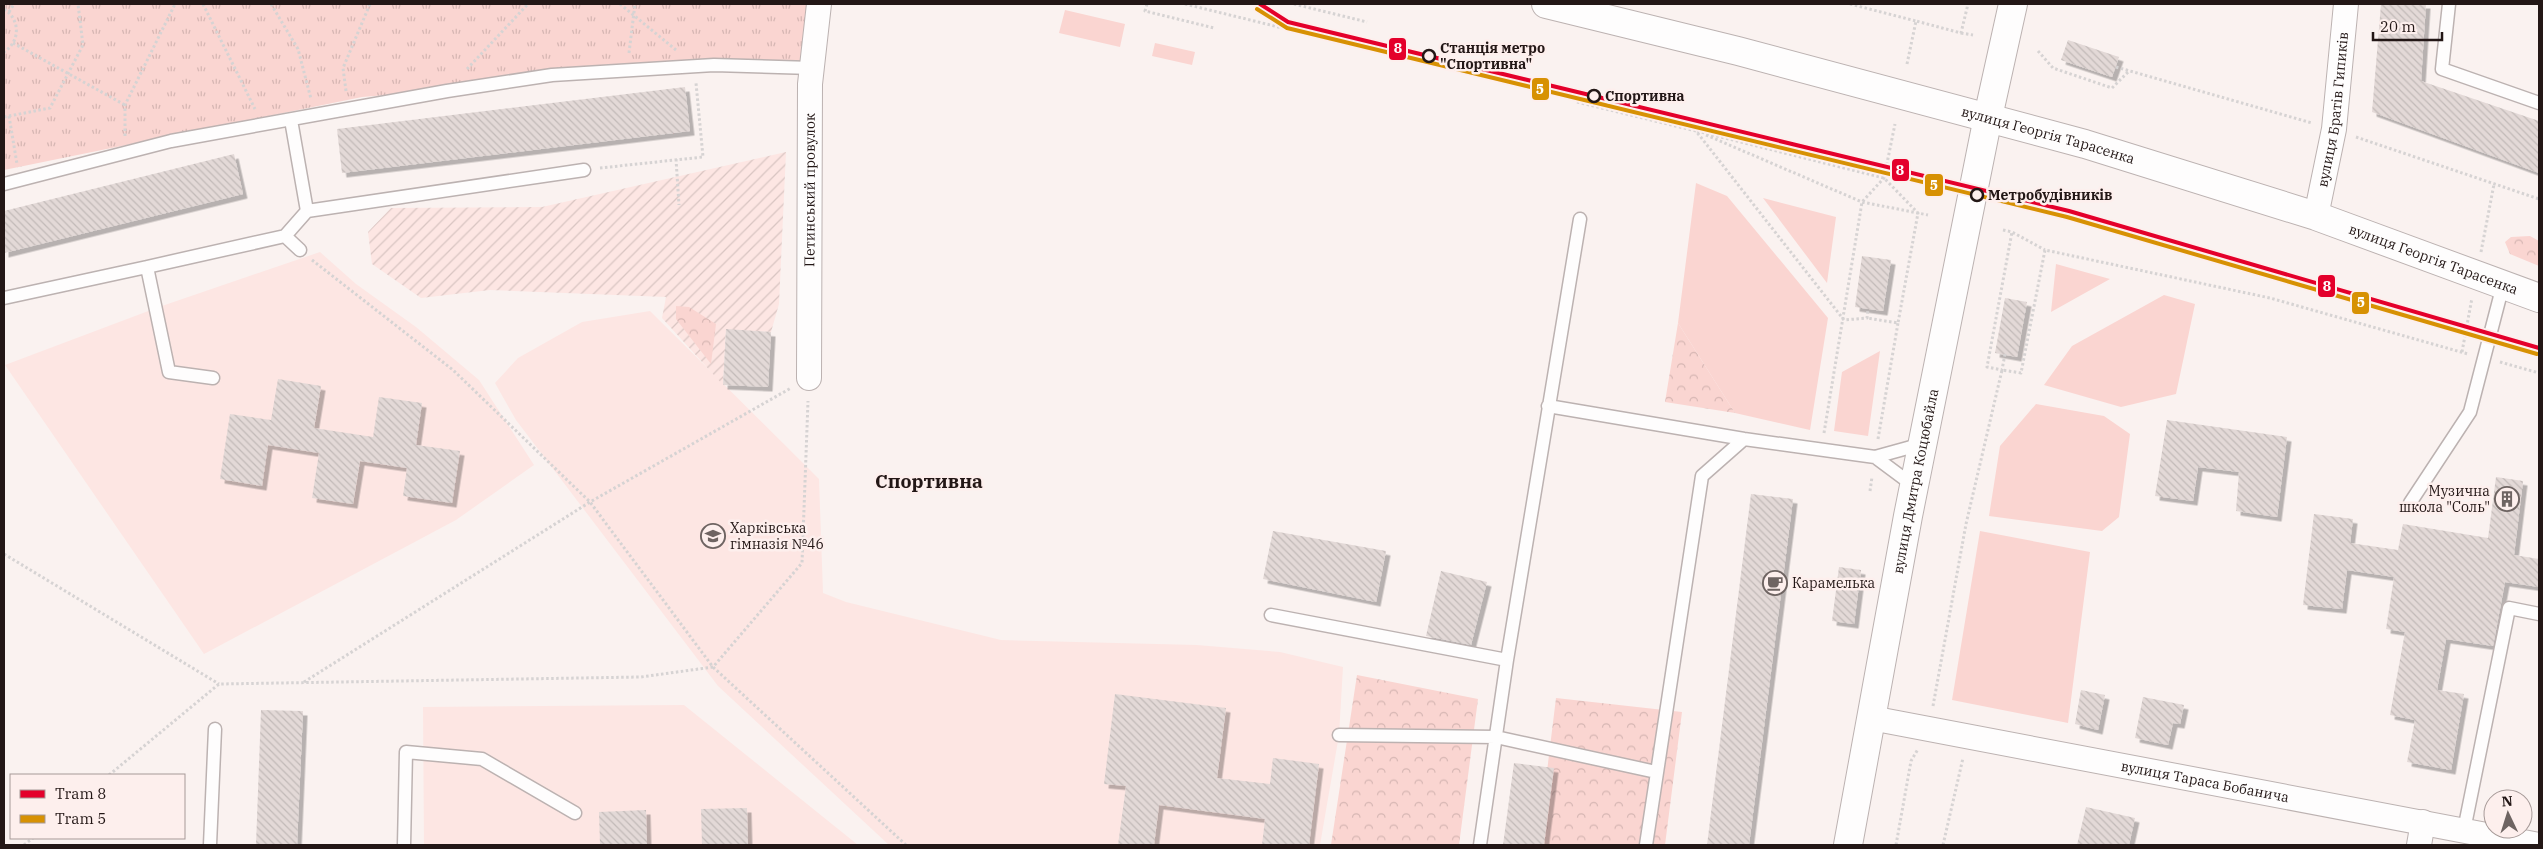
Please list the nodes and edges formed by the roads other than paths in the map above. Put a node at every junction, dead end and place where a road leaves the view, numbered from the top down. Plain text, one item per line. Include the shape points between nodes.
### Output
1 (819, 4) edge
2 (1546, 4) edge
3 (2013, 4) edge
4 (2346, 4) edge
5 (2449, 4) edge
6 (812, 68) junction
7 (2539, 103) edge
8 (1988, 117) junction
9 (291, 120) junction
10 (584, 170) road end
11 (4, 184) edge
12 (307, 211) junction
13 (2316, 216) junction
14 (1580, 219) dead end
15 (285, 236) junction
16 (300, 250) road end
17 (147, 267) junction
18 (2503, 285) junction
19 (4, 298) edge
20 (2539, 298) edge
21 (213, 378) dead end
22 (809, 378) road end
23 (1548, 406) junction
24 (1744, 439) junction
25 (1923, 444) junction
26 (1875, 457) junction
27 (1914, 486) junction
28 (2410, 503) dead end
29 (2539, 614) edge
30 (1271, 615) dead end
31 (1507, 660) junction
32 (1871, 718) junction
33 (215, 729) dead end
34 (1339, 735) dead end
35 (1496, 738) junction
36 (1656, 772) junction
37 (575, 813) dead end
38 (2423, 822) junction
39 (2464, 830) junction
40 (210, 845) edge
41 (404, 845) edge
42 (1480, 845) edge
43 (1646, 845) edge
44 (1848, 845) edge
45 (2419, 845) edge
46 (2539, 845) edge

1 - 6 street, Петинський провулок
2 - 8 main road, вулиця Георгія Тарасенка
3 - 8 main road, вулиця Дмитра Коцюбайла
4 - 13 street, вулиця Братів Гипиків via 2334,129
5 - 7 lane via 2442,69
6 - 9 lane via 694,66 552,76 446,91
6 - 22 street, Петинський провулок
8 - 13 main road, вулиця Георгія Тарасенка
8 - 25 main road, вулиця Дмитра Коцюбайла
9 - 11 lane via 171,140
9 - 12 lane
10 - 12 lane
12 - 15 lane
13 - 18 main road, вулиця Георгія Тарасенка
14 - 23 lane
15 - 16 lane
15 - 17 lane
17 - 19 lane
17 - 21 lane via 169,372
18 - 20 main road, вулиця Георгія Тарасенка
18 - 28 lane via 2470,412
23 - 24 lane
23 - 31 lane
24 - 26 lane
24 - 36 lane via 1702,476
25 - 26 lane
25 - 27 main road, вулиця Дмитра Коцюбайла
26 - 27 lane
27 - 32 main road, вулиця Дмитра Коцюбайла
29 - 39 lane via 2508,608
30 - 31 lane
31 - 35 lane
32 - 38 street, вулиця Тараса Бобанича
32 - 44 main road, вулиця Дмитра Коцюбайла
33 - 40 lane
34 - 35 lane
35 - 36 lane
35 - 42 lane
36 - 43 lane
37 - 41 lane via 482,759 406,752
38 - 39 street, вулиця Тараса Бобанича
38 - 45 street
39 - 46 street, вулиця Тараса Бобанича

